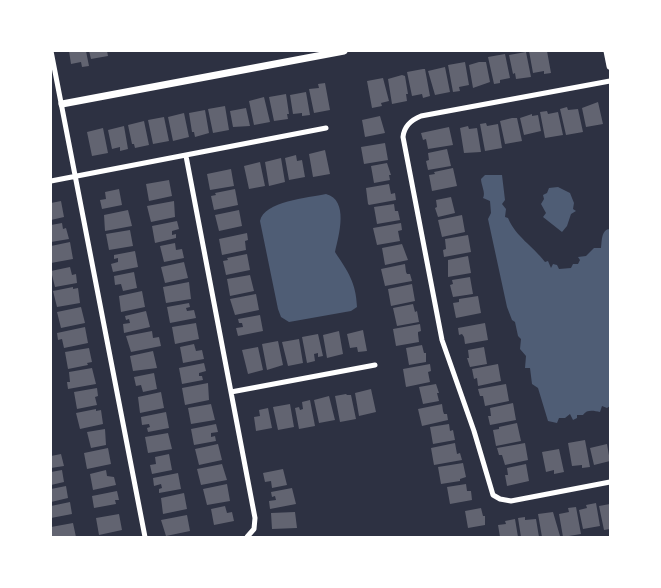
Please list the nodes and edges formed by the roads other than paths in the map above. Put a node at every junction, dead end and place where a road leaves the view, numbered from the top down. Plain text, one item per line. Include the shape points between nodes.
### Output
1 (51, 51) edge
2 (344, 51) edge
3 (607, 51) edge
4 (610, 66) edge
5 (610, 81) edge
6 (62, 104) junction
7 (326, 128) dead end
8 (186, 156) junction
9 (76, 176) junction
10 (51, 181) edge
11 (375, 365) dead end
12 (231, 392) junction
13 (610, 482) edge
14 (145, 537) edge
15 (248, 537) edge

1 - 6 street
2 - 6 street
3 - 4 street
5 - 13 street via 421,116 407,125 403,137 442,340 493,495 512,501
6 - 9 street
7 - 8 street
8 - 9 street
8 - 12 street
9 - 10 street
9 - 14 street
11 - 12 street
12 - 15 street via 255,518

